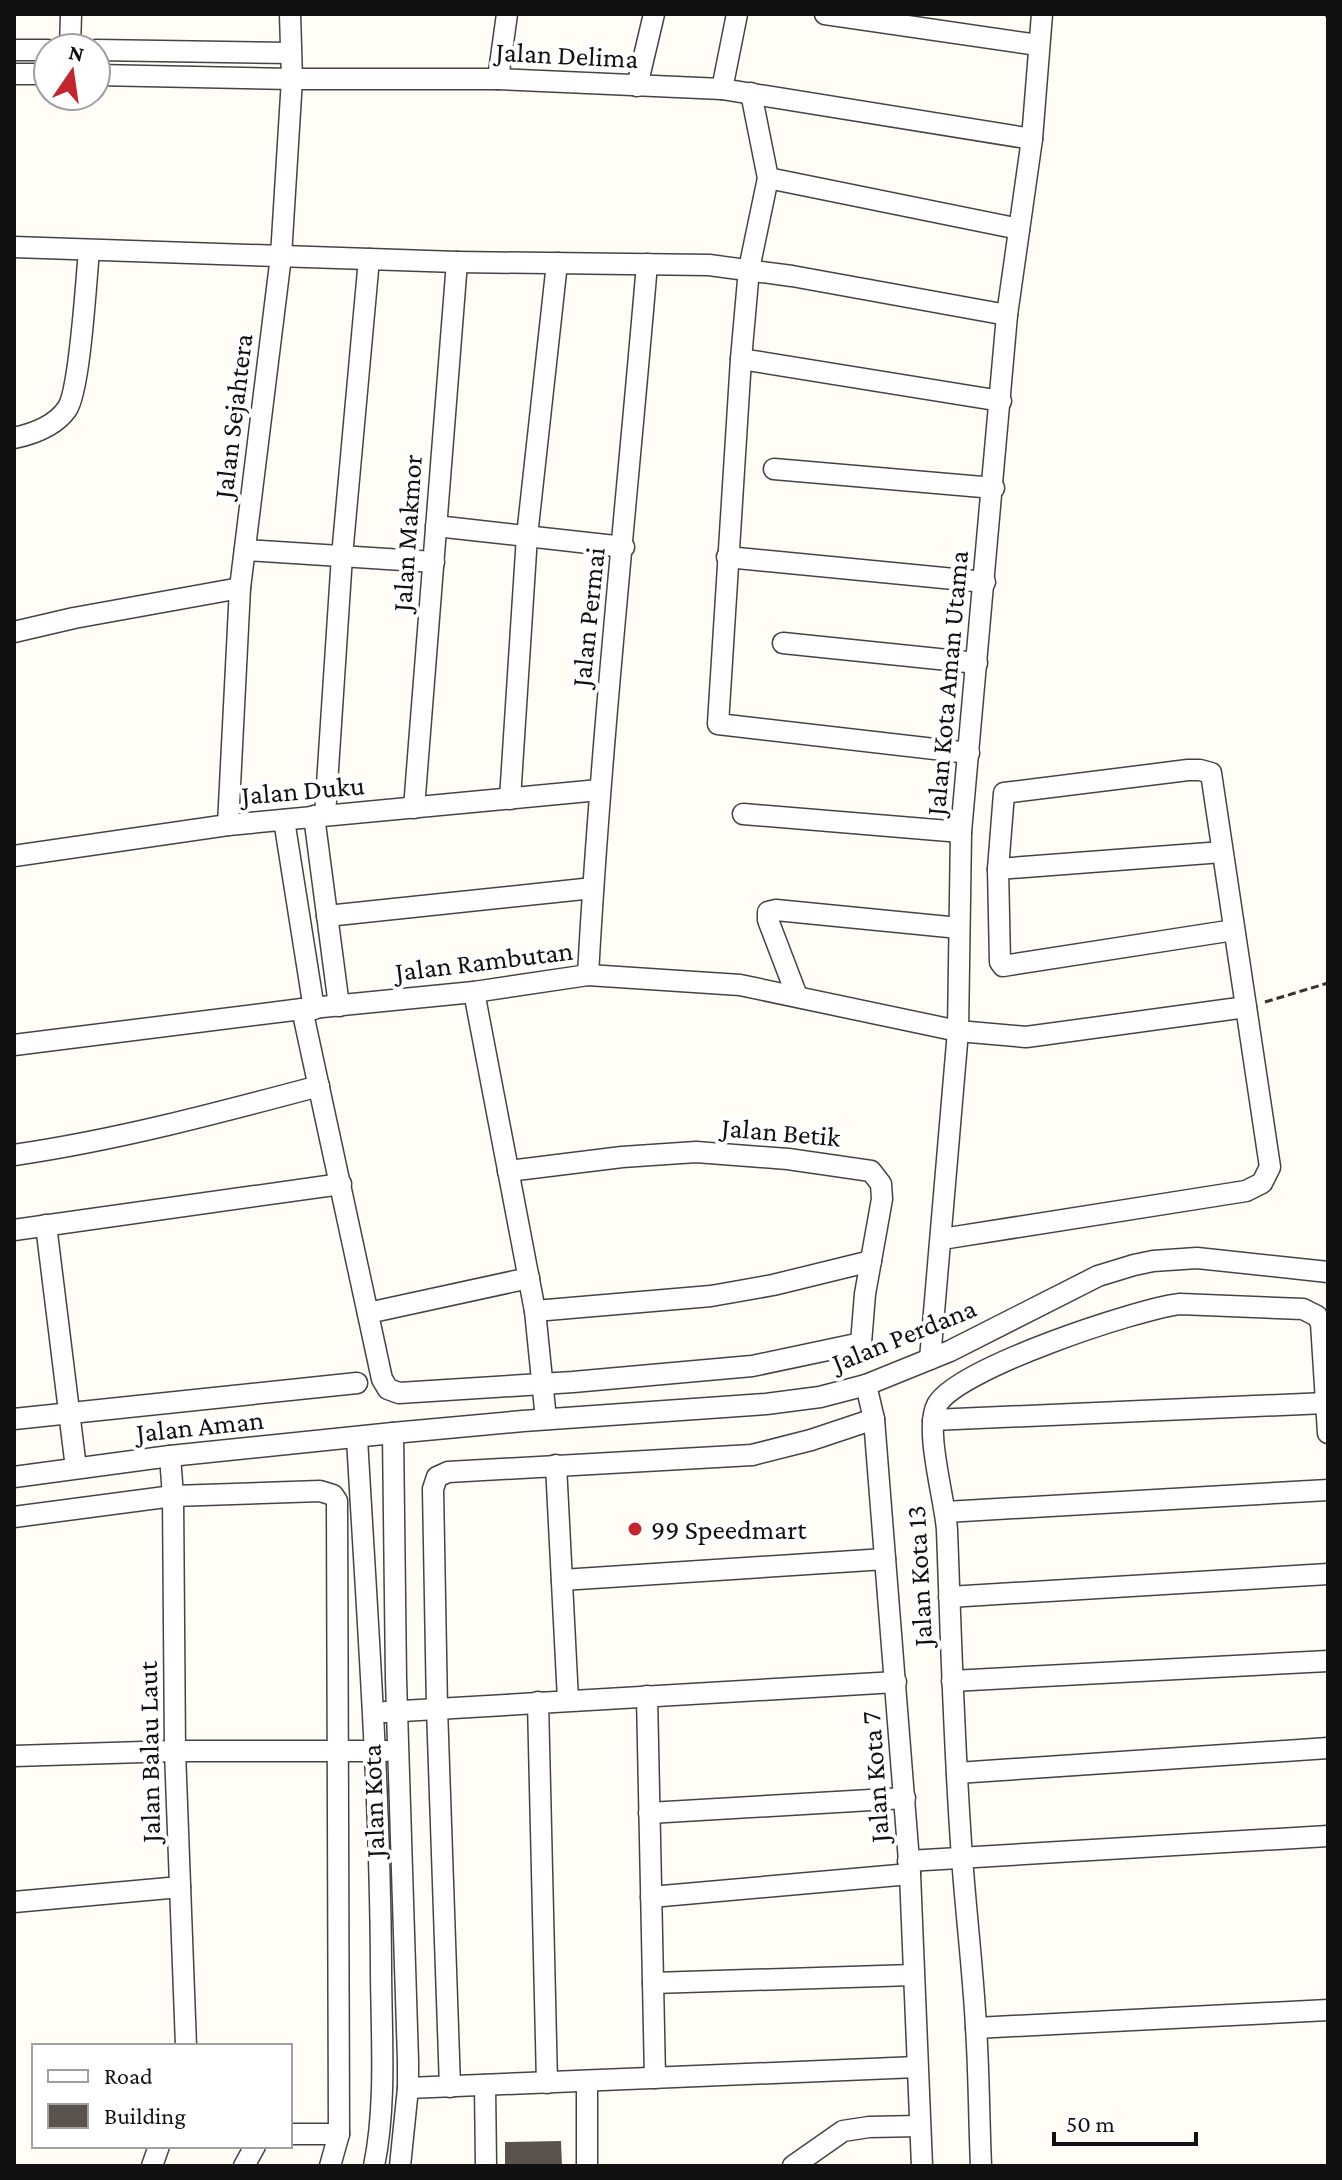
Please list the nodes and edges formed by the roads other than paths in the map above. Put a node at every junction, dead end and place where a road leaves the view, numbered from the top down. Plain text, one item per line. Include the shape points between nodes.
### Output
1 (290, 14) edge
2 (507, 14) edge
3 (654, 14) edge
4 (737, 14) edge
5 (825, 14) edge
6 (1042, 14) edge
7 (1038, 45) junction
8 (112, 50) edge
9 (290, 53) junction
10 (112, 75) edge
11 (292, 79) junction
12 (498, 79) junction
13 (637, 86) junction
14 (722, 89) junction
15 (751, 93) junction
16 (1032, 139) junction
17 (768, 178) junction
18 (1019, 229) junction
19 (14, 247) edge
20 (89, 251) junction
21 (281, 256) junction
22 (369, 259) junction
23 (457, 262) junction
24 (557, 263) junction
25 (647, 264) junction
26 (749, 269) junction
27 (1007, 315) junction
28 (741, 359) junction
29 (1001, 401) junction
30 (14, 438) edge
31 (774, 469) dead end
32 (994, 488) junction
33 (436, 526) junction
34 (527, 536) junction
35 (624, 547) junction
36 (245, 550) junction
37 (342, 556) junction
38 (727, 557) junction
39 (434, 562) junction
40 (985, 582) junction
41 (240, 588) junction
42 (14, 632) edge
43 (783, 643) dead end
44 (977, 663) junction
45 (969, 753) junction
46 (599, 790) junction
47 (510, 799) junction
48 (414, 808) junction
49 (743, 814) dead end
50 (319, 815) junction
51 (284, 820) junction
52 (228, 825) junction
53 (961, 832) junction
54 (1222, 852) junction
55 (14, 856) edge
56 (998, 869) junction
57 (593, 888) junction
58 (327, 916) junction
59 (959, 928) junction
60 (1234, 930) junction
61 (588, 975) junction
62 (474, 992) junction
63 (797, 996) junction
64 (339, 1006) junction
65 (1246, 1007) junction
66 (308, 1009) junction
67 (958, 1031) junction
68 (14, 1045) edge
69 (319, 1086) junction
70 (14, 1155) edge
71 (508, 1171) junction
72 (341, 1184) junction
73 (46, 1225) junction
74 (14, 1230) edge
75 (942, 1239) junction
76 (871, 1261) junction
77 (1328, 1272) edge
78 (529, 1278) junction
79 (535, 1311) junction
80 (368, 1313) junction
81 (930, 1359) junction
82 (544, 1382) junction
83 (357, 1383) dead end
84 (866, 1385) junction
85 (1326, 1403) edge
86 (69, 1413) junction
87 (14, 1419) edge
88 (546, 1419) junction
89 (874, 1419) junction
90 (933, 1420) junction
91 (393, 1433) junction
92 (1328, 1433) edge
93 (357, 1438) junction
94 (170, 1456) junction
95 (556, 1465) junction
96 (76, 1468) junction
97 (14, 1477) edge
98 (1328, 1490) edge
99 (173, 1496) junction
100 (946, 1512) junction
101 (14, 1517) edge
102 (885, 1559) junction
103 (1328, 1574) edge
104 (562, 1580) junction
105 (949, 1597) junction
106 (1328, 1661) edge
107 (952, 1681) junction
108 (896, 1682) junction
109 (647, 1696) junction
110 (568, 1700) junction
111 (538, 1702) junction
112 (437, 1708) junction
113 (372, 1712) junction
114 (397, 1712) junction
115 (1328, 1748) edge
116 (399, 1750) junction
117 (175, 1751) junction
118 (336, 1752) junction
119 (374, 1752) junction
120 (14, 1756) edge
121 (957, 1773) junction
122 (905, 1798) junction
123 (649, 1813) junction
124 (1328, 1836) edge
125 (962, 1856) junction
126 (909, 1867) junction
127 (180, 1887) junction
128 (651, 1897) junction
129 (14, 1902) edge
130 (913, 1975) junction
131 (653, 1983) junction
132 (1328, 2010) edge
133 (976, 2028) junction
134 (186, 2044) edge
135 (917, 2067) junction
136 (655, 2078) junction
137 (587, 2081) junction
138 (547, 2083) junction
139 (485, 2085) junction
140 (450, 2087) junction
141 (408, 2088) junction
142 (919, 2126) junction
143 (292, 2134) edge
144 (339, 2134) junction
145 (254, 2148) edge
146 (244, 2166) edge
147 (330, 2166) edge
148 (374, 2166) edge
149 (400, 2166) edge
150 (486, 2166) edge
151 (587, 2166) edge
152 (793, 2166) edge
153 (922, 2166) edge
154 (981, 2166) edge

1 - 9 street, Jalan Sejahtera
2 - 12 street
3 - 13 street
4 - 14 street
5 - 7 street
6 - 7 street, Jalan Kota Aman Utama
7 - 16 street, Jalan Kota Aman Utama
8 - 9 street
9 - 11 street, Jalan Sejahtera
10 - 11 street, Jalan Delima
11 - 12 street, Jalan Delima
11 - 21 street, Jalan Sejahtera
12 - 13 street, Jalan Delima
13 - 14 street, Jalan Delima
14 - 15 street, Jalan Delima
15 - 16 street, Jalan Delima
15 - 17 street
16 - 18 street, Jalan Kota Aman Utama
17 - 18 street
17 - 26 street
18 - 27 street, Jalan Kota Aman Utama
19 - 20 street
20 - 21 street
20 - 30 street via 70,404 44,428
21 - 22 street
21 - 36 street, Jalan Sejahtera
22 - 23 street
22 - 37 street
23 - 24 street
23 - 33 street, Jalan Makmor
24 - 25 street
24 - 34 street
25 - 26 street
25 - 35 street, Jalan Permai
26 - 27 street
26 - 28 street
27 - 29 street, Jalan Kota Aman Utama
28 - 29 street
28 - 38 street
29 - 32 street, Jalan Kota Aman Utama
31 - 32 street
32 - 40 street, Jalan Kota Aman Utama
33 - 34 street
33 - 39 street, Jalan Makmor
34 - 35 street
34 - 47 street
35 - 46 street, Jalan Permai
36 - 37 street
36 - 41 street, Jalan Sejahtera
37 - 39 street
37 - 50 street
38 - 40 street
38 - 45 street via 720,726
39 - 48 street, Jalan Makmor
40 - 44 street, Jalan Kota Aman Utama
41 - 42 street
41 - 52 street, Jalan Sejahtera
43 - 44 street
44 - 45 street, Jalan Kota Aman Utama
45 - 53 street, Jalan Kota Aman Utama
46 - 47 street, Jalan Duku
46 - 57 street, Jalan Permai
47 - 48 street, Jalan Duku
48 - 50 street, Jalan Duku
49 - 53 street
50 - 51 street, Jalan Duku
50 - 58 street
51 - 52 street, Jalan Duku
51 - 66 street
52 - 55 street, Jalan Duku
53 - 59 street, Jalan Kota Aman Utama
54 - 56 street
54 - 56 street via 1211,773 1188,770 1004,793
54 - 60 street
56 - 60 street via 1003,966
57 - 58 street
57 - 61 street, Jalan Permai
58 - 64 street
59 - 63 street via 768,912
59 - 67 street, Jalan Kota Aman Utama
60 - 65 street
61 - 62 street, Jalan Rambutan
61 - 63 street, Jalan Rambutan via 712,981
62 - 64 street, Jalan Rambutan
62 - 71 street
63 - 67 street, Jalan Rambutan
64 - 66 street, Jalan Rambutan
65 - 67 street, Jalan Rambutan via 1040,1036
65 - 75 street via 1270,1159 1262,1183 1246,1191
66 - 68 street, Jalan Rambutan
66 - 69 street
67 - 75 street, Jalan Kota Aman Utama
69 - 70 street via 111,1138
69 - 72 street
71 - 76 street, Jalan Betik via 696,1152 863,1168 877,1176 882,1192
71 - 78 street
72 - 73 street
72 - 80 street
73 - 74 street
73 - 86 street
75 - 81 street, Jalan Kota Aman Utama
76 - 79 street via 711,1296
76 - 82 street, Jalan Betik via 861,1343 752,1366
77 - 81 street, Jalan Perdana via 1221,1260 1153,1261 1098,1276
78 - 79 street
78 - 80 street
79 - 82 street
80 - 82 street via 388,1389 399,1393
81 - 84 street, Jalan Perdana
82 - 88 street
83 - 86 street
84 - 88 street, Jalan Perdana via 766,1404
84 - 89 street, Jalan Kota 7
85 - 90 street
85 - 90 street via 1317,1316 1303,1309 1180,1304 1096,1326 992,1367 955,1387 938,1403
85 - 92 street
86 - 87 street
86 - 96 street
88 - 91 street, Jalan Perdana
89 - 95 street via 752,1455
89 - 102 street, Jalan Kota 7
90 - 100 street, Jalan Kota 13
91 - 93 street, Jalan Aman
91 - 114 street, Jalan Kota
93 - 94 street, Jalan Aman
93 - 113 street, Jalan Kota
94 - 96 street, Jalan Aman
94 - 99 street, Jalan Balau Laut
95 - 104 street
95 - 112 street via 448,1472 434,1483
96 - 97 street, Jalan Aman
98 - 100 street
99 - 101 street
99 - 117 street, Jalan Balau Laut
99 - 118 street via 320,1491 337,1501
100 - 105 street, Jalan Kota 13
102 - 104 street
102 - 108 street, Jalan Kota 7
103 - 105 street
104 - 110 street
105 - 107 street, Jalan Kota 13
106 - 107 street
107 - 121 street, Jalan Kota 13
108 - 109 street
108 - 122 street, Jalan Kota 7
109 - 110 street
109 - 123 street
110 - 111 street
111 - 112 street
111 - 138 street
112 - 114 street
112 - 140 street
113 - 114 street
113 - 119 street, Jalan Kota
114 - 116 street, Jalan Kota
115 - 121 street
116 - 119 street
116 - 141 street, Jalan Kota
117 - 118 street
117 - 120 street
117 - 127 street, Jalan Balau Laut
118 - 119 street
118 - 144 street
119 - 148 street, Jalan Kota via 381,2068
121 - 125 street, Jalan Kota 13
122 - 123 street
122 - 126 street, Jalan Kota 7
123 - 128 street
124 - 125 street
125 - 126 street
125 - 133 street, Jalan Kota 13
126 - 128 street
126 - 130 street, Jalan Kota 7
127 - 129 street
127 - 134 street, Jalan Balau Laut
128 - 131 street
130 - 131 street
130 - 135 street, Jalan Kota 7
131 - 136 street
132 - 133 street
133 - 154 street, Jalan Kota 13
135 - 136 street
135 - 142 street, Jalan Kota 7
136 - 137 street
137 - 138 street
137 - 151 street
138 - 139 street
139 - 140 street
139 - 150 street
140 - 141 street
141 - 149 street, Jalan Kota
142 - 152 street via 843,2131
142 - 153 street, Jalan Kota 7
143 - 144 street
144 - 147 street
145 - 146 street

